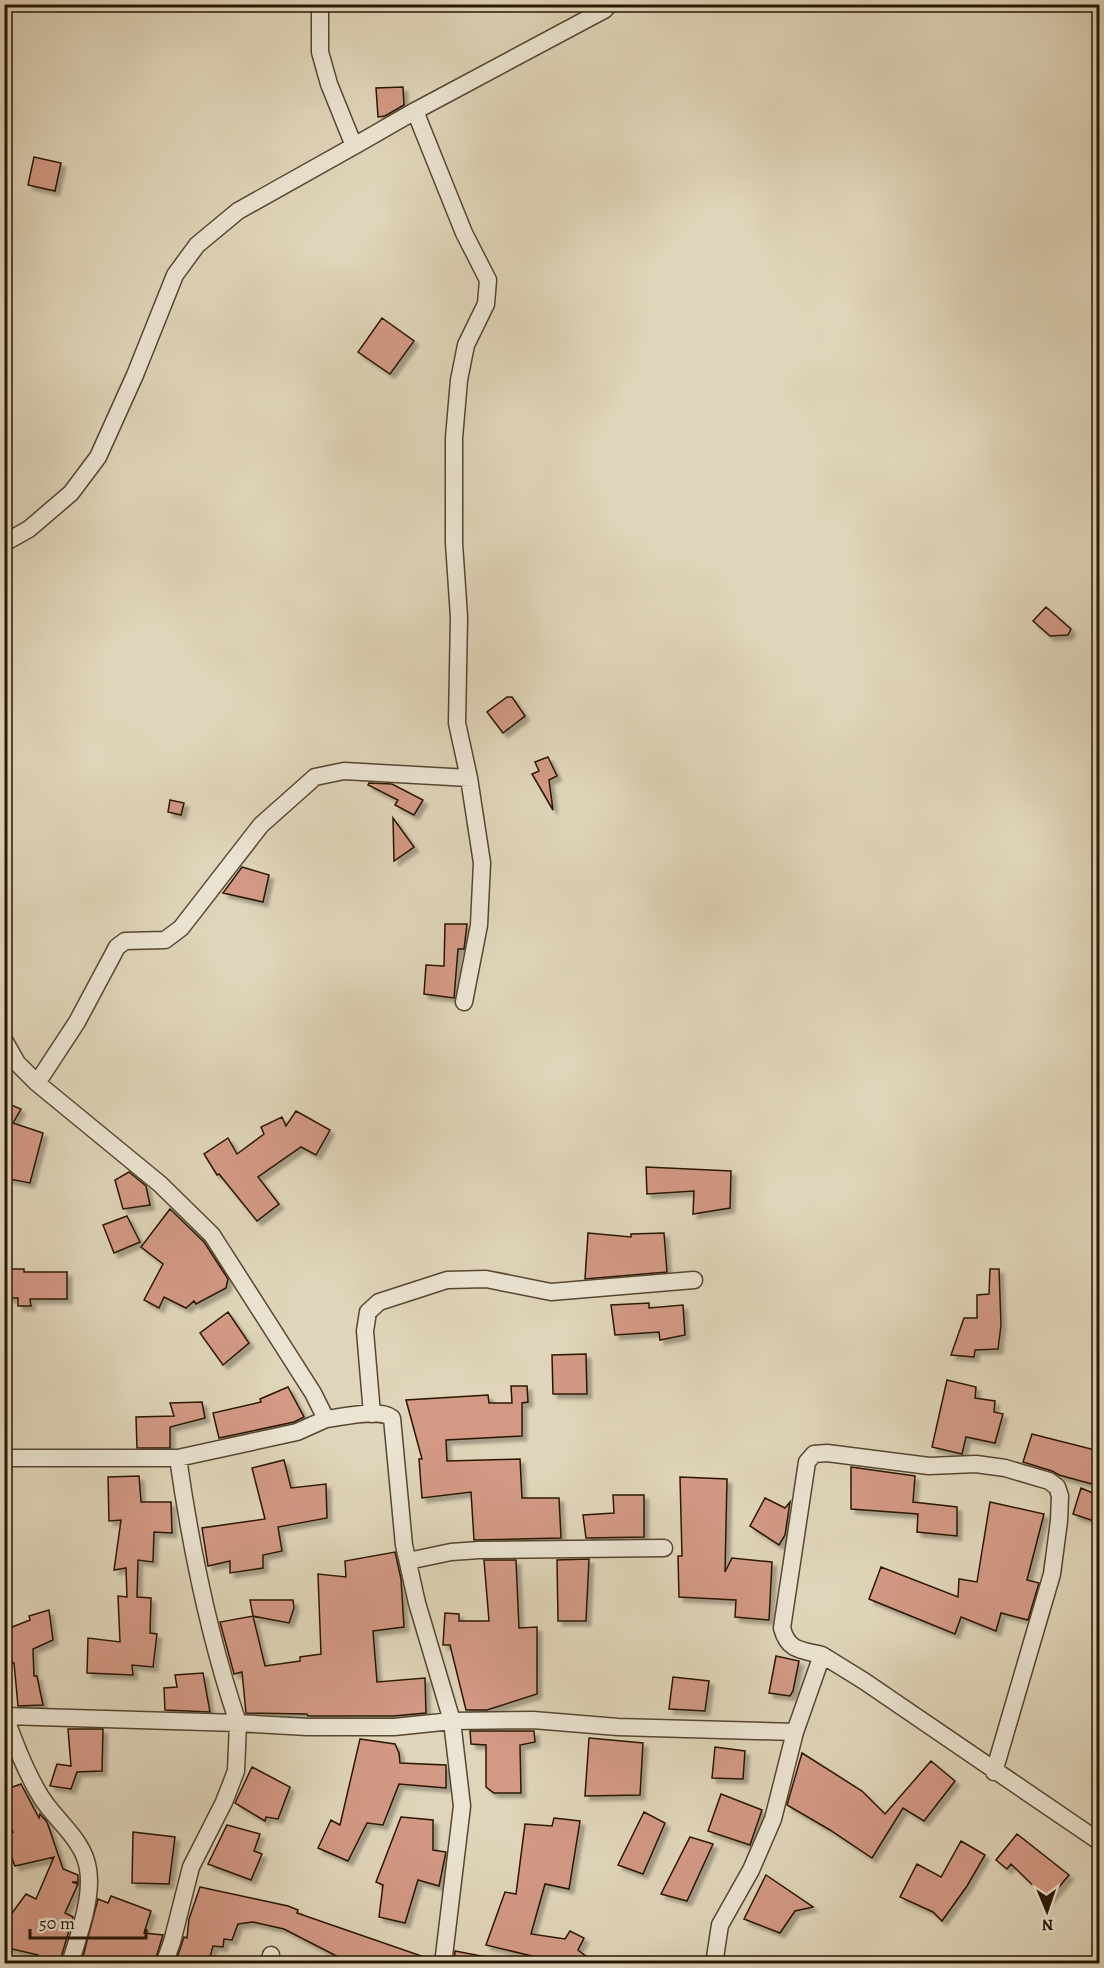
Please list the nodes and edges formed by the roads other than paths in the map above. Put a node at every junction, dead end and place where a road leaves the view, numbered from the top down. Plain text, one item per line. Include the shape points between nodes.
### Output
1 (320, 4) edge
2 (610, 4) edge
3 (415, 111) junction
4 (354, 146) junction
5 (4, 543) edge
6 (469, 778) junction
7 (464, 1002) dead end
8 (4, 1040) edge
9 (37, 1083) junction
10 (694, 1280) dead end
11 (372, 1414) junction
12 (326, 1419) junction
13 (4, 1458) edge
14 (178, 1458) junction
15 (664, 1548) dead end
16 (408, 1561) junction
17 (822, 1655) junction
18 (5, 1714) edge
19 (452, 1722) junction
20 (238, 1723) junction
21 (795, 1732) junction
22 (994, 1772) junction
23 (1100, 1842) edge
24 (70, 1964) edge
25 (164, 1964) edge
26 (443, 1964) edge
27 (714, 1964) edge

1 - 4 street via 320,52
2 - 3 street
3 - 4 street
3 - 6 street via 464,233 488,280 486,304 466,345 454,438 459,617 457,723
4 - 5 street via 238,211 197,245 175,275 98,457 71,493 30,529
6 - 7 street via 482,863 479,925
6 - 9 street via 344,771 315,777 261,825 180,928 165,940 125,941 117,947 77,1022
8 - 9 street via 17,1063
9 - 12 street via 160,1184 212,1235
10 - 11 street via 551,1292 486,1279 447,1280 379,1302 368,1312 365,1331
11 - 12 street
11 - 16 street via 392,1418
12 - 14 street via 297,1432
13 - 14 street
14 - 20 street via 208,1624
15 - 16 street via 479,1550
16 - 19 street
17 - 21 street
17 - 22 street
17 - 22 street via 794,1648 782,1628 807,1462 814,1454 929,1466 976,1464 1049,1481 1060,1496 1052,1574
18 - 20 street
18 - 24 street via 36,1788 80,1848 88,1867 83,1918
19 - 20 street via 394,1727
19 - 21 street via 556,1721 618,1727
19 - 26 street via 462,1806
20 - 25 street via 236,1771 191,1867
21 - 27 street via 773,1819 751,1870 720,1925
22 - 23 street

